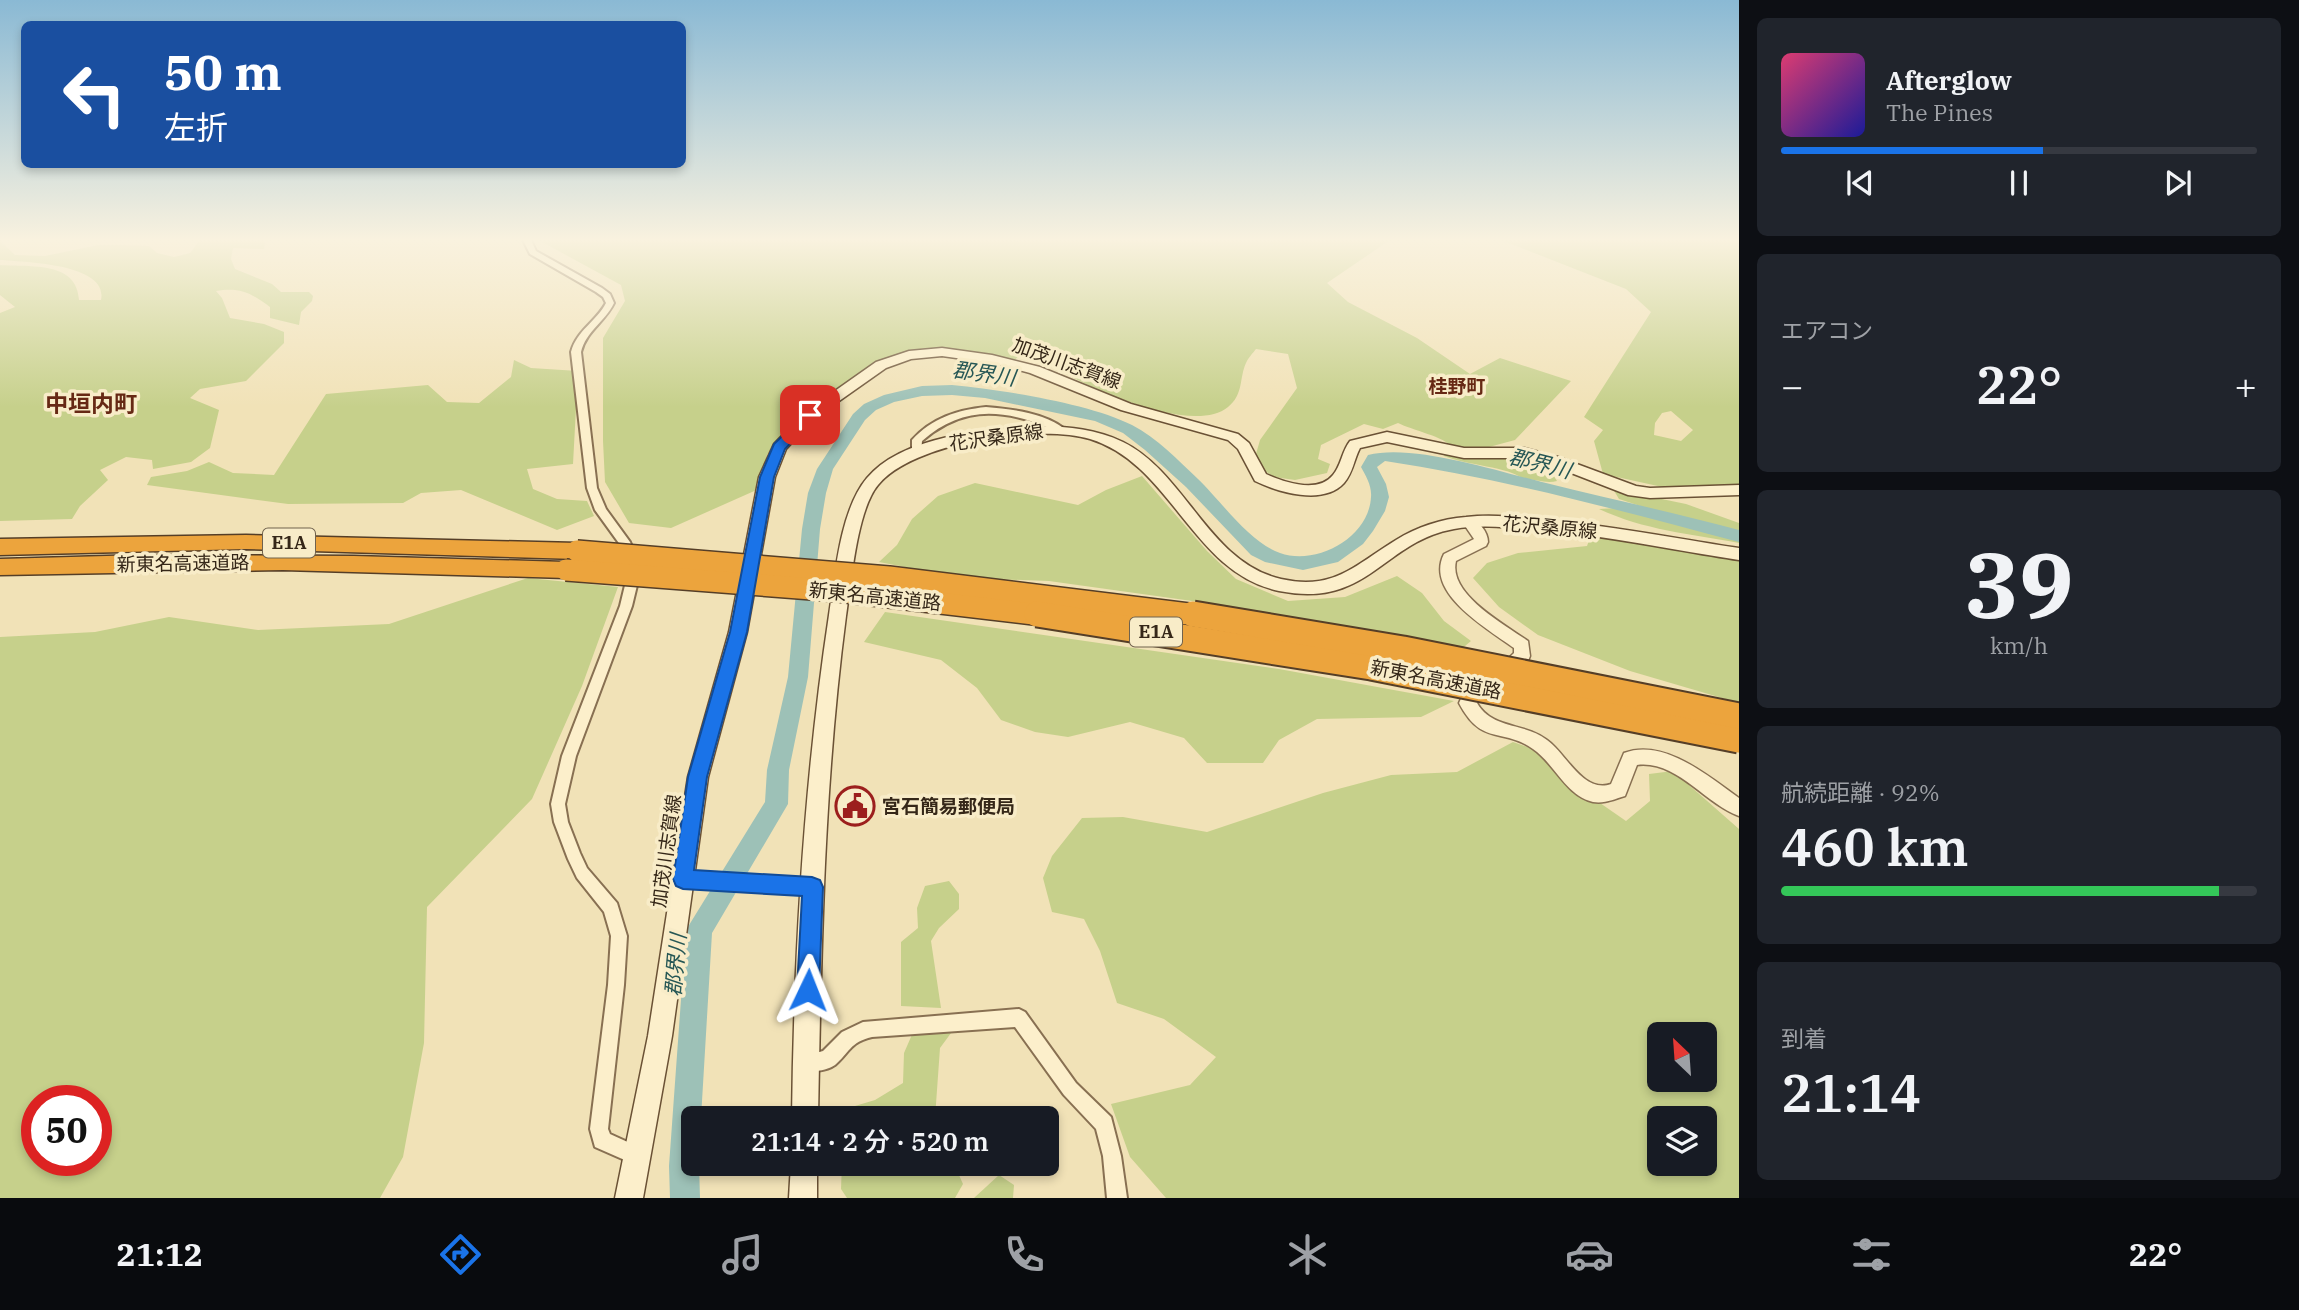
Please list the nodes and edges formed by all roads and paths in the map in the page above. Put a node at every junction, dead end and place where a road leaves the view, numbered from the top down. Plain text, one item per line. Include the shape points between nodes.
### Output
1 (607, 296) edge
2 (1060, 429) junction
3 (917, 451) junction
4 (1739, 491) edge
5 (1470, 523) junction
6 (0, 547) edge
7 (1739, 554) edge
8 (572, 561) junction
9 (0, 567) edge
10 (1739, 716) edge
11 (1739, 740) edge
12 (1739, 808) edge
13 (692, 879) junction
14 (805, 886) junction
15 (807, 1063) junction
16 (805, 1106) edge
17 (636, 1156) junction
18 (804, 1176) edge
19 (629, 1198) edge
20 (803, 1198) edge
21 (1117, 1198) edge

1 - 17 street via 607,311 578,338 576,352 592,488 601,510 626,545 633,577 569,756 558,809 578,866 611,908 619,936 599,1129 601,1140
2 - 3 main road, 花沢桑原線 via 1013,431
2 - 3 street via 1015,412 973,411 941,421 923,433
2 - 5 main road, 花沢桑原線 via 1097,436 1130,453 1220,552 1274,583 1322,588 1342,583 1371,569 1406,540 1445,526
3 - 14 main road, 花沢桑原線 via 883,468 864,493 845,565
4 - 13 main road, 加茂川志賀線 via 1634,491 1538,455 1464,453 1387,437 1355,444 1339,478 1330,486 1297,488 1260,477 1244,446 1233,437 1126,407 1035,370 942,352 888,361 810,415 774,457 738,632 698,777
5 - 7 main road, 花沢桑原線 via 1561,526
5 - 12 street via 1481,542 1449,558 1446,571 1450,581 1466,604 1522,645 1522,656 1471,695 1468,703 1473,715 1483,725 1538,742 1584,790 1604,794 1618,790 1630,758 1646,756 1689,775
6 - 8 highway, 新東名高速道路 / E1A via 246,542
8 - 9 highway, 新東名高速道路 / E1A
8 - 10 highway, 新東名高速道路 / E1A, bridge via 859,573 1200,615 1473,662
8 - 11 highway, 新東名高速道路 / E1A, bridge via 1000,609 1186,636 1506,692
13 - 14 street
13 - 17 main road, 加茂川志賀線
14 - 15 main road, 花沢桑原線
15 - 16 main road, 花沢桑原線
15 - 21 street via 828,1059 845,1037 873,1027 1019,1018 1070,1089 1104,1124
17 - 19 main road, 加茂川志賀線
18 - 20 main road

